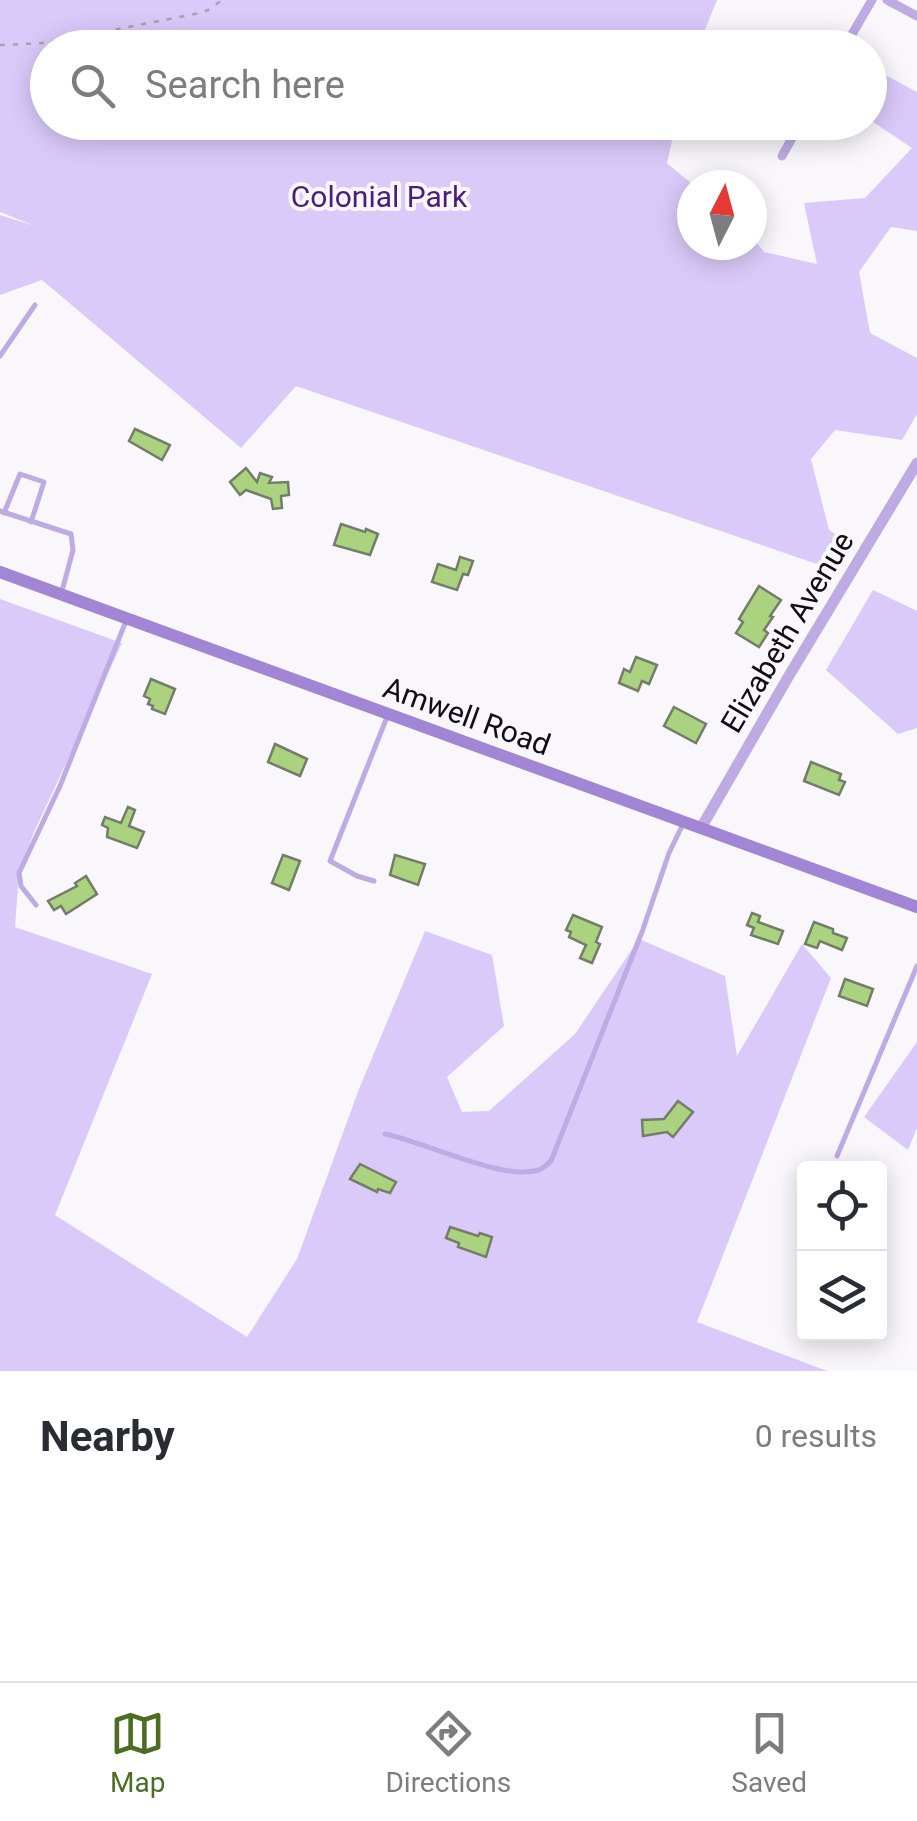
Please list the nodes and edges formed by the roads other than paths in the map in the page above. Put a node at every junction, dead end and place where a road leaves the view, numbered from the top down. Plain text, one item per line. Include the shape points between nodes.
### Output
1 (872, 0) edge
2 (888, 0) edge
3 (917, 16) edge
4 (854, 30) edge
5 (791, 140) edge
6 (782, 156) dead end
7 (35, 305) dead end
8 (0, 356) edge
9 (916, 467) edge
10 (2, 512) edge
11 (31, 522) junction
12 (0, 572) edge
13 (62, 594) junction
14 (127, 618) junction
15 (388, 714) junction
16 (684, 822) junction
17 (701, 828) junction
18 (374, 880) dead end
19 (36, 905) dead end
20 (917, 907) edge
21 (917, 966) edge
22 (385, 1134) dead end
23 (836, 1156) dead end

1 - 4 street
2 - 3 street
5 - 6 street
7 - 8 lane
9 - 17 street, Elizabeth Avenue
10 - 11 lane
10 - 11 lane via 20,474 44,482
11 - 13 lane via 70,534 73,550
12 - 13 main road, Amwell Road
13 - 14 main road, Amwell Road
14 - 15 main road, Amwell Road
14 - 19 lane via 19,873
15 - 16 main road, Amwell Road
15 - 18 lane via 330,861
16 - 17 main road, Amwell Road
16 - 22 lane via 551,1161 542,1170 496,1168
17 - 20 main road, Amwell Road
21 - 23 lane

